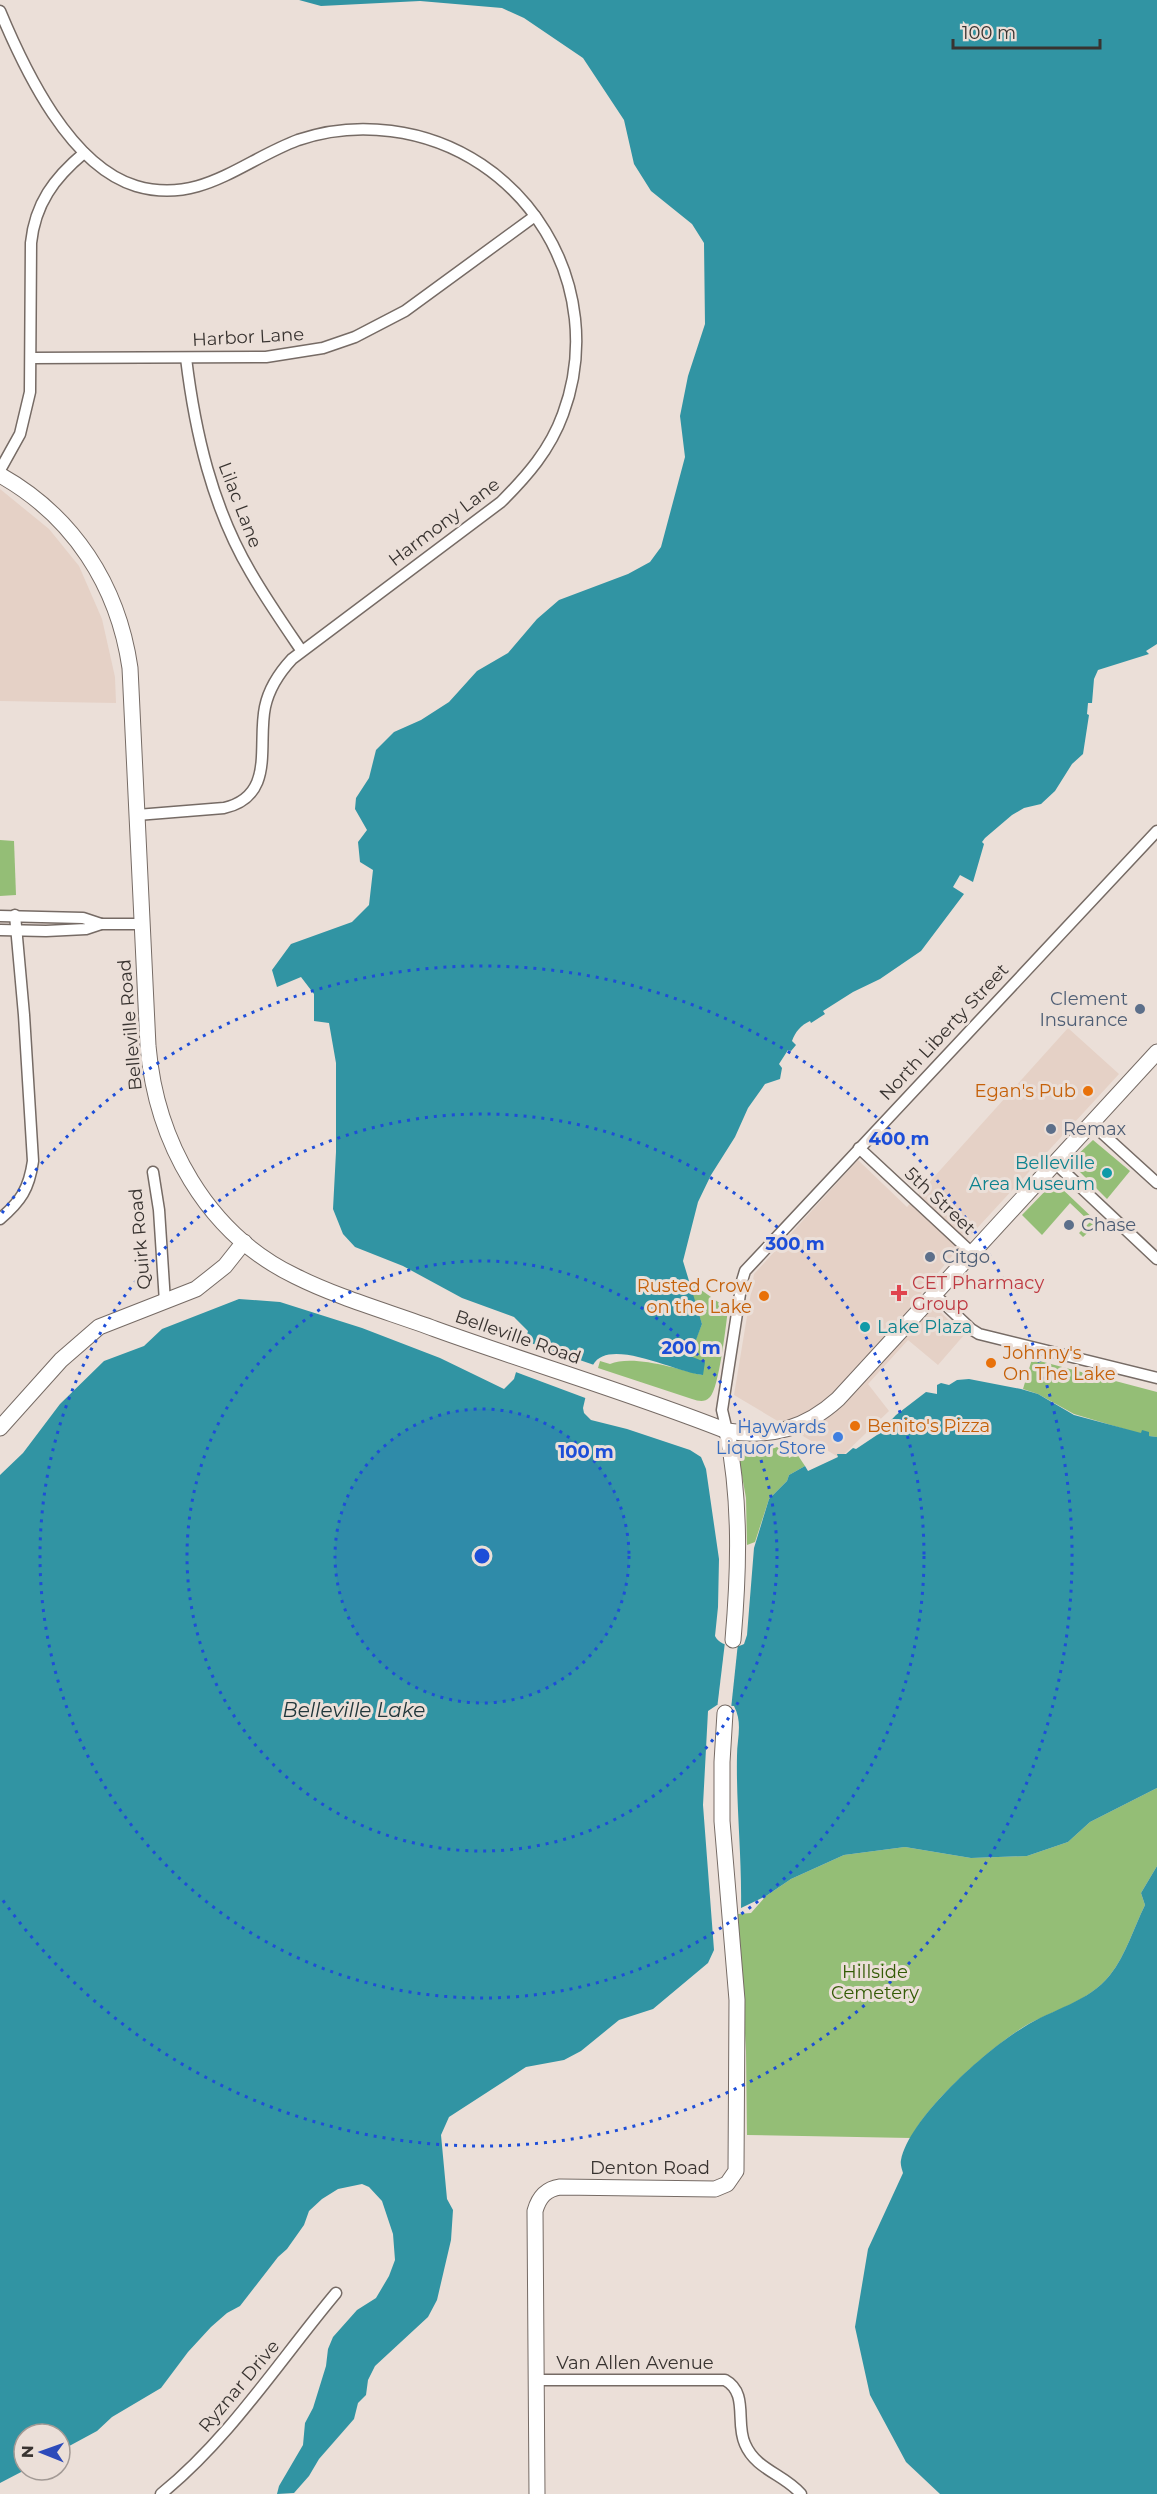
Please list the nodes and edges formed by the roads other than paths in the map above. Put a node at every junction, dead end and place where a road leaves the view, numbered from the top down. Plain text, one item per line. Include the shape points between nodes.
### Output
1 (0, 11) edge
2 (84, 153) junction
3 (535, 216) junction
4 (31, 358) junction
5 (186, 358) junction
6 (0, 470) edge
7 (0, 475) edge
8 (301, 650) junction
9 (137, 815) junction
10 (1156, 834) edge
11 (15, 915) junction
12 (0, 916) edge
13 (101, 924) junction
14 (142, 924) junction
15 (0, 930) edge
16 (17, 932) junction
17 (1157, 1052) edge
18 (1091, 1123) junction
19 (859, 1148) junction
20 (1055, 1163) junction
21 (153, 1172) dead end
22 (1157, 1184) edge
23 (0, 1219) edge
24 (244, 1242) junction
25 (972, 1253) junction
26 (1157, 1259) edge
27 (934, 1294) junction
28 (165, 1302) junction
29 (1157, 1378) edge
30 (0, 1428) edge
31 (727, 1431) junction
32 (733, 1640) dead end
33 (725, 1713) dead end
34 (336, 2293) dead end
35 (538, 2380) junction
36 (161, 2494) edge
37 (537, 2494) edge
38 (801, 2494) edge

1 - 2 street, Harmony Lane via 27,72
2 - 3 street, Harmony Lane via 127,183 151,190 177,191 212,183 308,137 347,130 392,131 437,142 472,158 508,185
2 - 4 street via 52,183 34,222
3 - 5 street, Harbor Lane via 405,311 355,338 286,355
3 - 8 street, Harmony Lane via 563,266 576,327 572,386 552,439 530,472 501,502
4 - 5 street, Harbor Lane
4 - 6 street via 24,420
5 - 8 street, Lilac Lane via 198,435 223,513 250,572
7 - 9 main road, Belleville Road via 35,497 67,526 93,561 113,600 130,668
8 - 9 street, Harmony Lane via 268,695 261,768 248,796 224,808
9 - 14 main road, Belleville Road
10 - 19 street, North Liberty Street
11 - 12 street
11 - 13 street via 83,918
11 - 16 street
13 - 14 street
13 - 16 street via 86,929
14 - 24 main road, Belleville Road via 150,1069 161,1118 196,1190
15 - 16 street
16 - 23 street via 33,1161 24,1194
17 - 18 main road, Belleville Road
18 - 20 main road, Belleville Road
18 - 22 street
19 - 25 street, 5th Street
19 - 31 street, North Liberty Street via 745,1271 722,1410
20 - 25 main road, Belleville Road
20 - 26 street
21 - 28 street, Quirk Road
24 - 28 main road, Quirk Road via 211,1279
24 - 31 main road, Belleville Road via 313,1285
25 - 27 main road, Belleville Road
27 - 29 street via 979,1334
27 - 31 main road, Belleville Road via 830,1407 801,1425 772,1433
28 - 30 main road, Quirk Road via 99,1327 61,1360
31 - 32 main road via 738,1513
33 - 35 main road, Denton Road via 722,1821 737,2000 736,2171 728,2184 715,2189 560,2187 543,2194 535,2211
34 - 36 street, Ryznar Drive via 233,2422
35 - 37 main road, Denton Road
35 - 38 street, Van Allen Avenue via 718,2379 732,2384 739,2396 741,2433 748,2452

